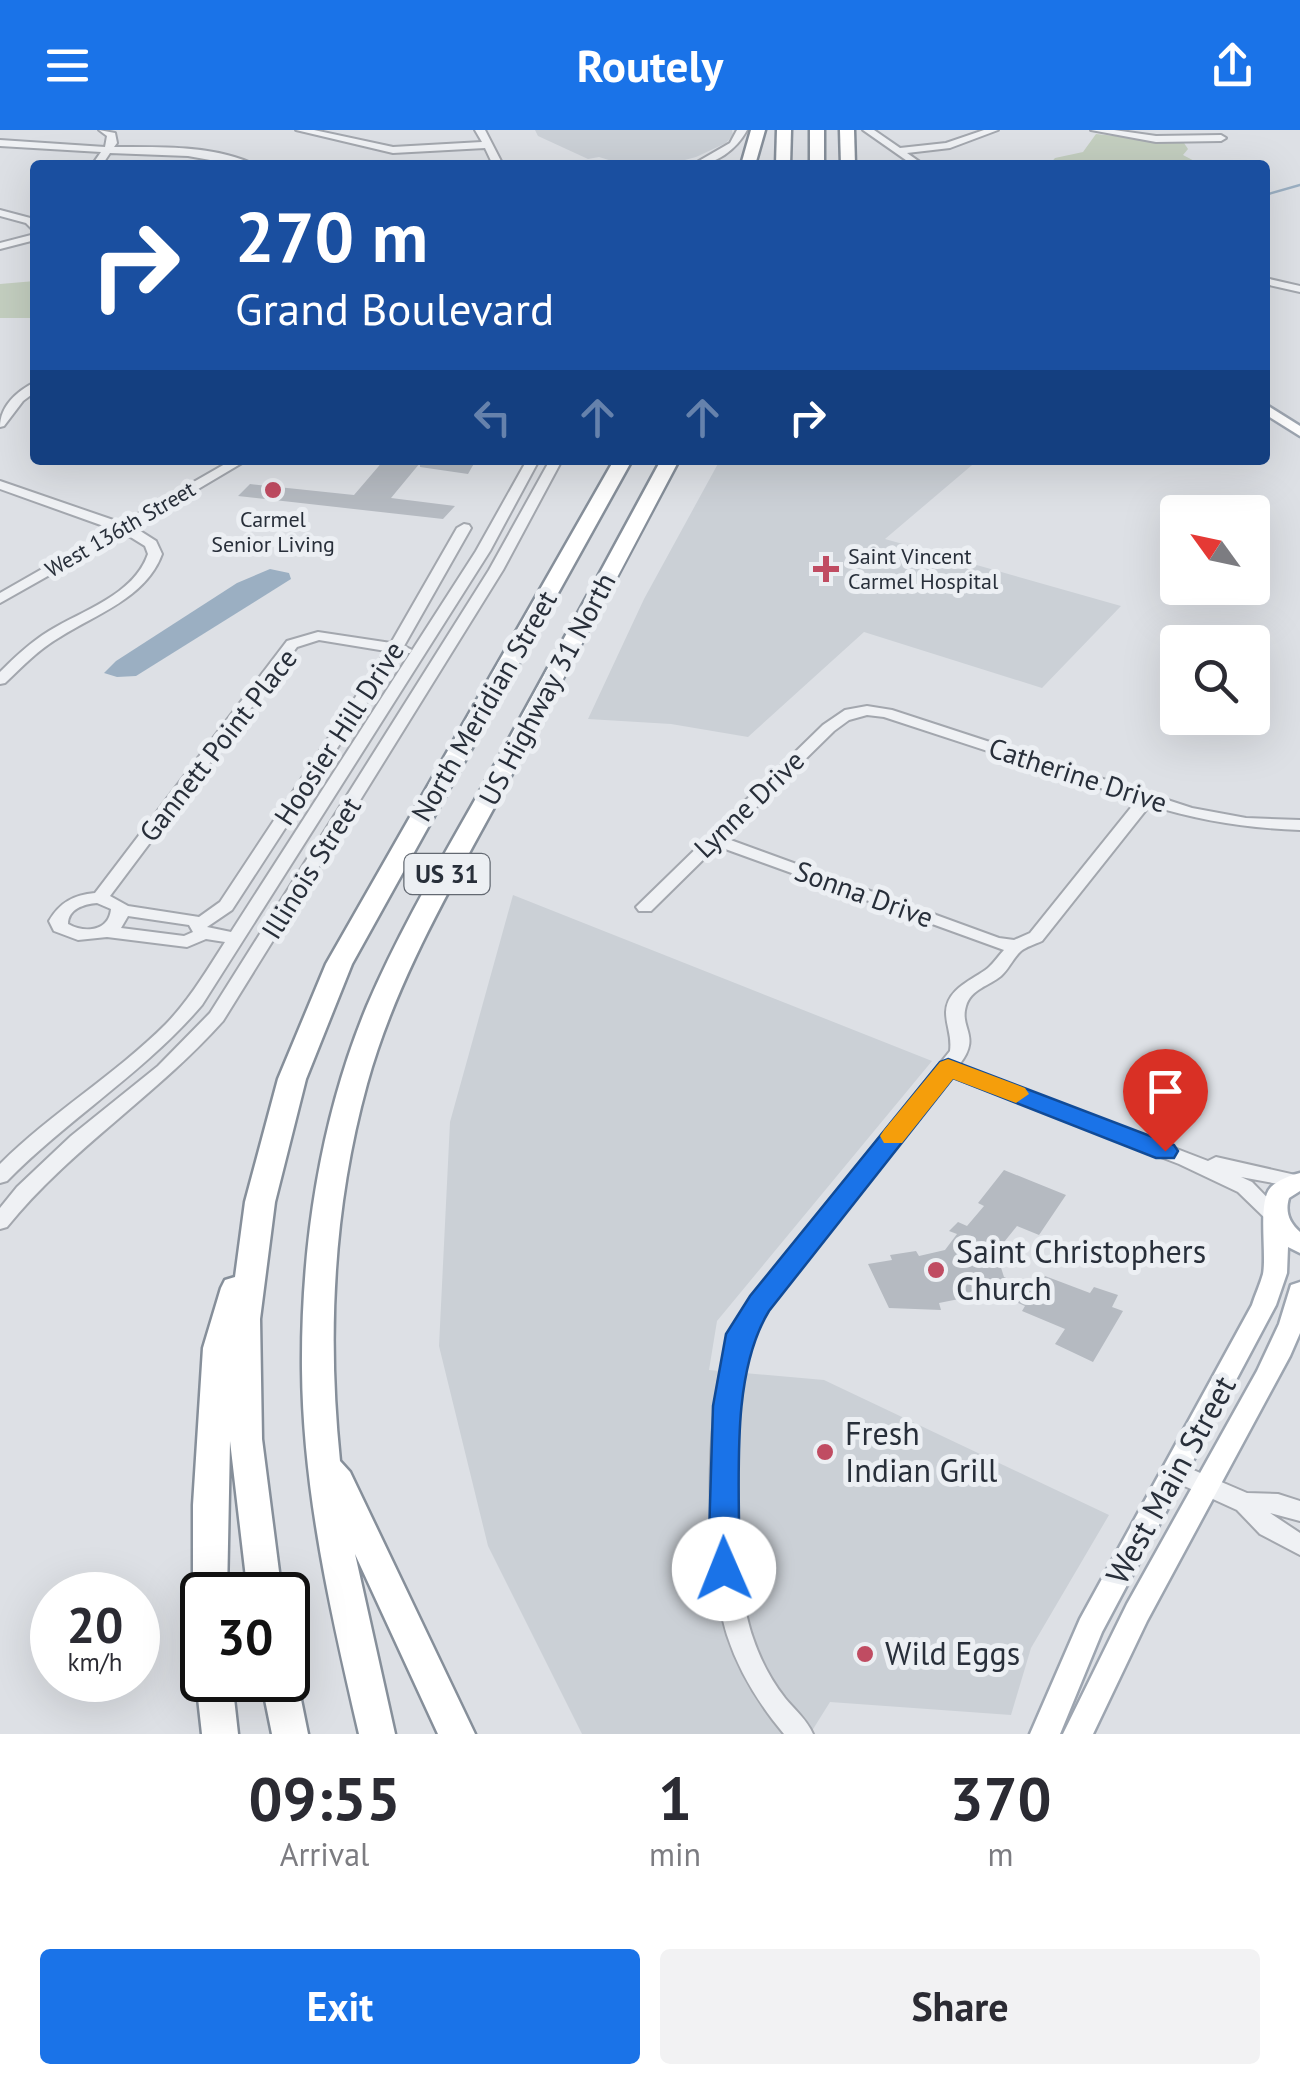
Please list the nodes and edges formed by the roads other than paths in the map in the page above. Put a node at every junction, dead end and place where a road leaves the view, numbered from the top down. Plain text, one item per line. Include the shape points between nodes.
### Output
1 (104, 130) edge
2 (302, 130) edge
3 (480, 130) edge
4 (742, 130) edge
5 (758, 130) edge
6 (784, 130) edge
7 (816, 130) edge
8 (847, 130) edge
9 (868, 130) edge
10 (993, 130) edge
11 (1096, 130) edge
12 (1220, 138) dead end
13 (0, 142) edge
14 (486, 146) junction
15 (108, 148) junction
16 (902, 152) junction
17 (710, 158) junction
18 (100, 160) edge
19 (226, 160) edge
20 (495, 160) edge
21 (700, 160) edge
22 (706, 160) edge
23 (749, 160) edge
24 (783, 160) edge
25 (817, 160) edge
26 (848, 160) edge
27 (904, 160) edge
28 (912, 160) edge
29 (0, 210) edge
30 (30, 222) edge
31 (30, 228) edge
32 (30, 238) edge
33 (15, 242) junction
34 (0, 246) edge
35 (1270, 282) edge
36 (1300, 289) edge
37 (30, 390) edge
38 (1270, 397) edge
39 (1270, 411) edge
40 (1300, 418) edge
41 (0, 423) edge
42 (1300, 432) edge
43 (216, 465) edge
44 (232, 465) edge
45 (531, 465) edge
46 (553, 465) edge
47 (610, 465) edge
48 (621, 465) edge
49 (667, 465) edge
50 (681, 465) edge
51 (0, 485) edge
52 (602, 496) junction
53 (647, 501) junction
54 (118, 526) junction
55 (464, 528) dead end
56 (0, 588) edge
57 (0, 599) edge
58 (395, 649) junction
59 (419, 652) junction
60 (0, 680) edge
61 (859, 709) joint
62 (1147, 798) junction
63 (1300, 825) edge
64 (713, 839) junction
65 (100, 898) junction
66 (644, 906) dead end
67 (121, 910) junction
68 (201, 929) junction
69 (106, 931) junction
70 (236, 938) junction
71 (1016, 946) junction
72 (948, 1068) junction
73 (1186, 1159) junction
74 (0, 1176) edge
75 (1298, 1181) edge
76 (260, 1202) junction
77 (1276, 1218) junction
78 (0, 1222) edge
79 (1300, 1244) edge
80 (1300, 1291) edge
81 (323, 1453) junction
82 (1178, 1472) junction
83 (1208, 1486) junction
84 (1245, 1503) junction
85 (1300, 1512) edge
86 (1300, 1545) edge
87 (210, 1572) edge
88 (262, 1572) edge
89 (216, 1702) edge
90 (283, 1702) edge
91 (220, 1734) edge
92 (290, 1734) edge
93 (377, 1734) edge
94 (457, 1734) edge
95 (800, 1734) edge
96 (1045, 1734) edge
97 (1078, 1734) edge

1 - 15 street via 113,137
2 - 14 street via 393,150
3 - 14 street
4 - 17 street via 734,145
5 - 23 highway
6 - 24 highway
7 - 25 highway
8 - 26 highway
9 - 16 street
10 - 16 street
11 - 12 street via 1156,139
13 - 15 street
14 - 20 street
15 - 18 street
15 - 19 street via 179,150
16 - 27 street
16 - 28 street
17 - 21 street
17 - 22 street
29 - 30 street
31 - 33 street
32 - 33 street
33 - 34 street
35 - 36 street
37 - 41 street
38 - 40 main road
39 - 42 main road
43 - 54 street, West 136th Street
44 - 54 street, West 136th Street
45 - 59 street, Illinois Street
46 - 78 street, Illinois Street via 496,570 216,1017 168,1069 52,1162
47 - 52 highway
48 - 52 highway, North Meridian Street / US 31
49 - 53 highway, US Highway 31 North / US 31
50 - 53 highway via 670,484
51 - 54 street
52 - 76 highway, North Meridian Street / US 31 via 339,964 292,1079
53 - 81 highway, US Highway 31 North / US 31 via 404,954 368,1041 344,1119 324,1227 318,1322
54 - 56 street, West 136th Street
54 - 57 street, West 136th Street
54 - 60 street via 154,549 150,570 39,645
55 - 58 street, Hoosier Hill Drive
58 - 59 street, Gannett Point Place
58 - 65 street, Gannett Point Place via 318,636 292,644
58 - 68 street, Hoosier Hill Drive via 226,906
59 - 70 street, Illinois Street
61 - 62 street, Catherine Drive
61 - 64 street, Lynne Drive via 844,714
62 - 63 street, Catherine Drive via 1229,820
62 - 71 street via 1036,937
64 - 66 street, Lynne Drive
64 - 71 street, Sonna Drive
65 - 67 street
65 - 69 street via 72,904 58,921 74,935
67 - 68 street via 195,921
67 - 69 street
68 - 69 street via 187,942
68 - 70 street
70 - 74 street, Illinois Street via 163,1039
71 - 72 street via 960,998 959,1052
72 - 73 street
72 - 95 street via 760,1304 733,1356 722,1538 726,1584 754,1670
73 - 75 street
73 - 77 street via 1245,1187
75 - 77 main road via 1279,1193
76 - 87 highway via 220,1348
76 - 88 highway, North Meridian Street / US 31 via 243,1397
77 - 79 main road
77 - 82 main road, West Main Street via 1267,1297
80 - 83 main road, West Main Street via 1284,1340
81 - 93 highway, US Highway 31 North / US 31 via 338,1564
81 - 94 highway
82 - 83 street
82 - 96 main road, West Main Street via 1090,1628
83 - 84 street
83 - 97 main road, West Main Street via 1121,1640
84 - 85 street
84 - 86 street via 1268,1527
89 - 91 highway
90 - 92 highway

